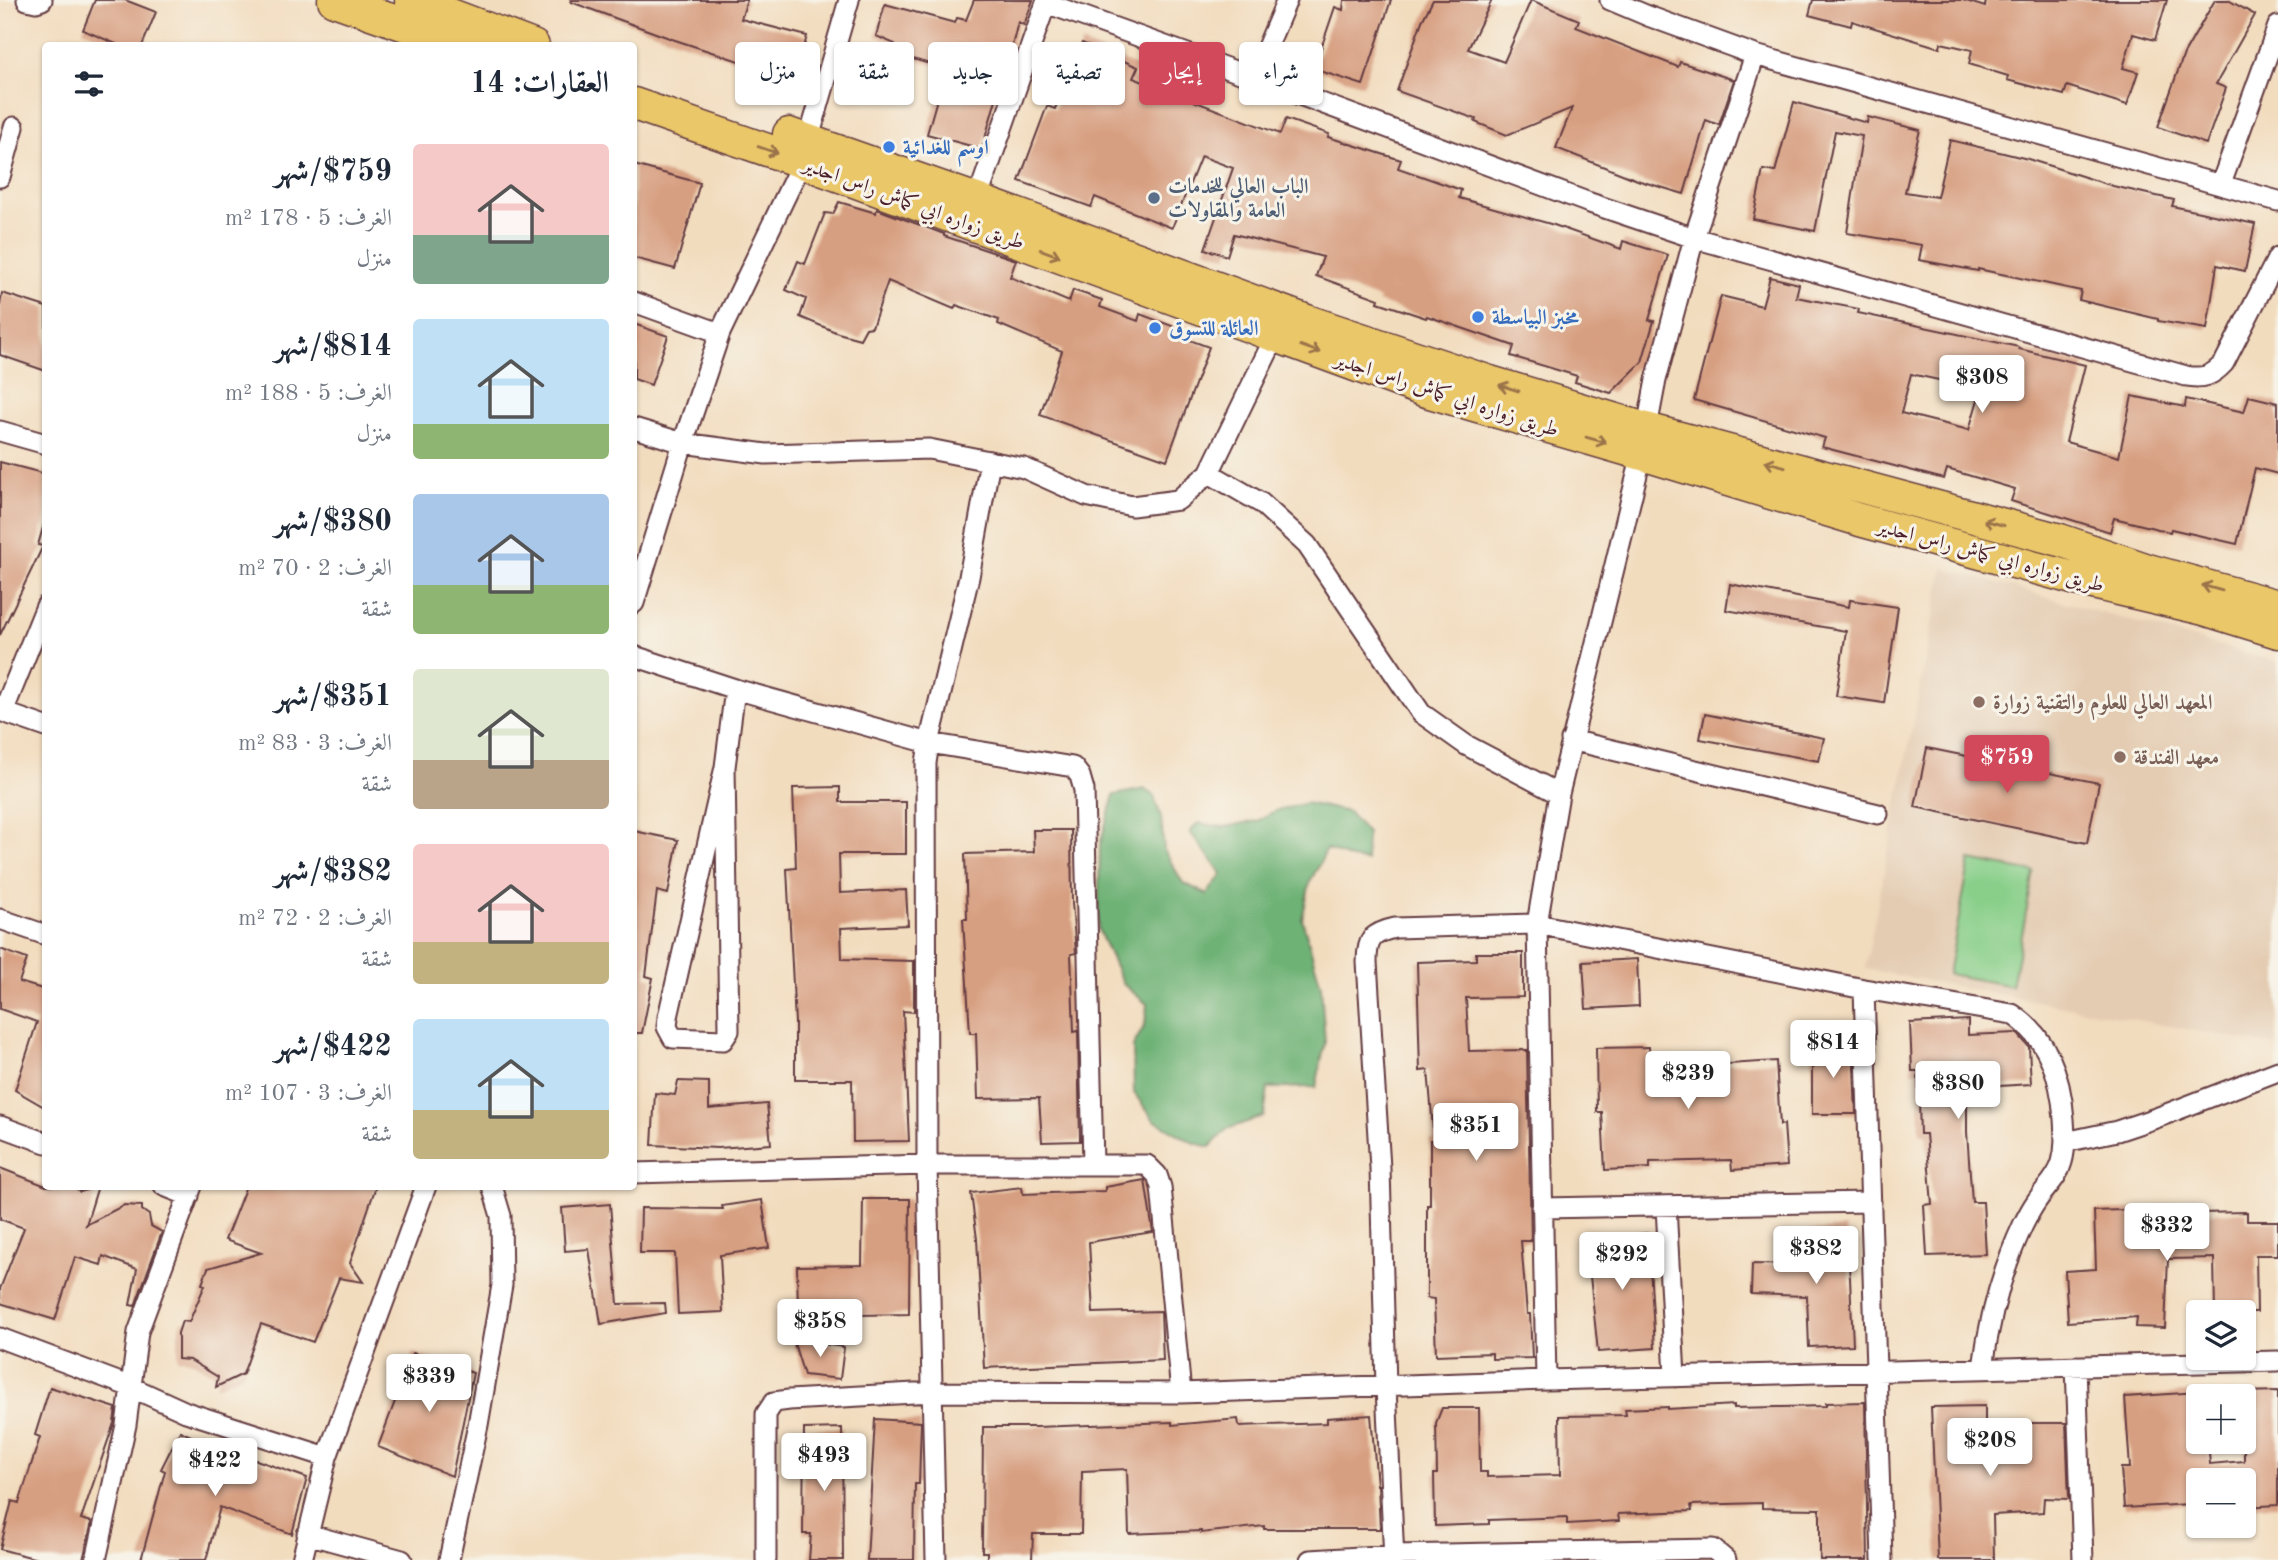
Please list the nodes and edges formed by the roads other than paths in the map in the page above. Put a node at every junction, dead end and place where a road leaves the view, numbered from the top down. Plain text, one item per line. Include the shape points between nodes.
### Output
1 (27, 0) edge
2 (42, 0) edge
3 (334, 0) edge
4 (411, 0) edge
5 (849, 0) edge
6 (1287, 0) edge
7 (1610, 0) edge
8 (1047, 2) edge
9 (2278, 26) edge
10 (454, 42) edge
11 (522, 42) edge
12 (1269, 42) edge
13 (1755, 55) junction
14 (1239, 72) edge
15 (637, 83) edge
16 (1323, 104) edge
17 (637, 105) edge
18 (14, 127) dead end
19 (806, 151) junction
20 (0, 177) edge
21 (2221, 184) junction
22 (977, 200) junction
23 (2278, 201) edge
24 (1694, 237) junction
25 (2278, 257) edge
26 (637, 303) edge
27 (720, 333) junction
28 (1275, 337) junction
29 (637, 429) edge
30 (0, 430) edge
31 (1644, 442) junction
32 (42, 443) edge
33 (683, 443) junction
34 (990, 461) junction
35 (1209, 473) junction
36 (637, 593) edge
37 (2278, 606) edge
38 (42, 615) edge
39 (2278, 632) edge
40 (637, 657) edge
41 (735, 689) junction
42 (1, 711) edge
43 (42, 726) edge
44 (1571, 740) junction
45 (929, 743) junction
46 (725, 767) junction
47 (1559, 794) junction
48 (1878, 814) dead end
49 (0, 919) edge
50 (1537, 924) junction
51 (42, 934) edge
52 (1864, 989) junction
53 (2278, 1071) edge
54 (0, 1126) edge
55 (42, 1142) edge
56 (2065, 1142) junction
57 (1093, 1164) junction
58 (926, 1165) junction
59 (637, 1173) edge
60 (425, 1190) edge
61 (493, 1190) edge
62 (190, 1191) edge
63 (1871, 1202) junction
64 (1666, 1206) junction
65 (1542, 1208) junction
66 (0, 1338) edge
67 (2278, 1361) edge
68 (2076, 1366) junction
69 (1983, 1368) junction
70 (1877, 1371) junction
71 (1675, 1377) junction
72 (1546, 1380) junction
73 (131, 1387) junction
74 (1386, 1387) junction
75 (932, 1392) junction
76 (1181, 1393) junction
77 (327, 1457) junction
78 (307, 1534) junction
79 (1552, 1556) edge
80 (1394, 1557) edge
81 (96, 1560) edge
82 (302, 1560) edge
83 (402, 1560) edge
84 (449, 1560) edge
85 (766, 1560) edge
86 (936, 1560) edge
87 (1310, 1560) edge
88 (1726, 1560) edge
89 (1882, 1560) edge
90 (2083, 1560) edge

1 - 2 street
3 - 10 main road
4 - 11 main road
5 - 19 street
6 - 12 street
7 - 13 street
8 - 14 street
8 - 22 street
9 - 21 street
13 - 21 street
13 - 24 street
15 - 19 main road
16 - 24 street via 1574,198
17 -> 19 main road, طريق زواره ابي كماش راس اجدير
18 - 20 street
19 - 22 main road
19 - 27 street
19 -> 28 main road, طريق زواره ابي كماش راس اجدير
21 - 23 street
31 -> 22 main road
24 - 25 street via 2196,378 2211,375 2229,355
24 - 31 street
26 - 27 street
27 - 33 street
28 -> 31 main road, طريق زواره ابي كماش راس اجدير via 1426,391
28 - 35 street
29 - 33 street
30 - 32 street
37 -> 31 main road via 2060,540
31 - 39 main road, طريق زواره ابي كماش راس اجدير via 1860,520
31 - 44 street
33 - 34 street via 766,454 929,449
33 - 36 street
34 - 35 street via 1024,468 1086,496 1132,506 1178,500
34 - 45 street via 970,577
35 - 47 street via 1261,503 1307,545 1420,713 1466,745
38 - 42 street
40 - 41 street
41 - 45 street
41 - 46 street
42 - 43 street
44 - 47 street
44 - 48 street
45 - 57 street via 1073,768 1080,776 1084,790
45 - 58 street
46 - 46 street via 729,1031 723,1040 673,1038 668,1017
47 - 50 street
49 - 51 street
50 - 52 street
50 - 65 street
50 - 74 street via 1395,928 1374,936 1367,945
52 - 56 street via 2012,1014 2024,1022 2052,1059 2063,1101
52 - 63 street
53 - 56 street via 2156,1118
54 - 55 street
56 - 69 street via 2062,1164 2023,1226 2002,1278 1987,1330
57 - 58 street
57 - 76 street via 1147,1165 1157,1175
58 - 59 street
58 - 75 street
60 - 77 street
61 - 84 street via 501,1216 502,1284
62 - 73 street via 138,1332
63 - 64 street
63 - 70 street
64 - 65 street
64 - 71 street
65 - 72 street
66 - 73 street
67 - 68 street
68 - 69 street
68 - 90 street
69 - 70 street
70 - 71 street
70 - 89 street
71 - 72 street
72 - 74 street
73 - 77 street via 186,1412
73 - 81 street
74 - 76 street
74 - 80 street
75 - 76 street
75 - 85 street via 774,1402 766,1413
75 - 86 street
77 - 78 street
78 - 82 street
78 - 83 street
79 - 80 street
79 - 88 street via 1713,1549
80 - 87 street

